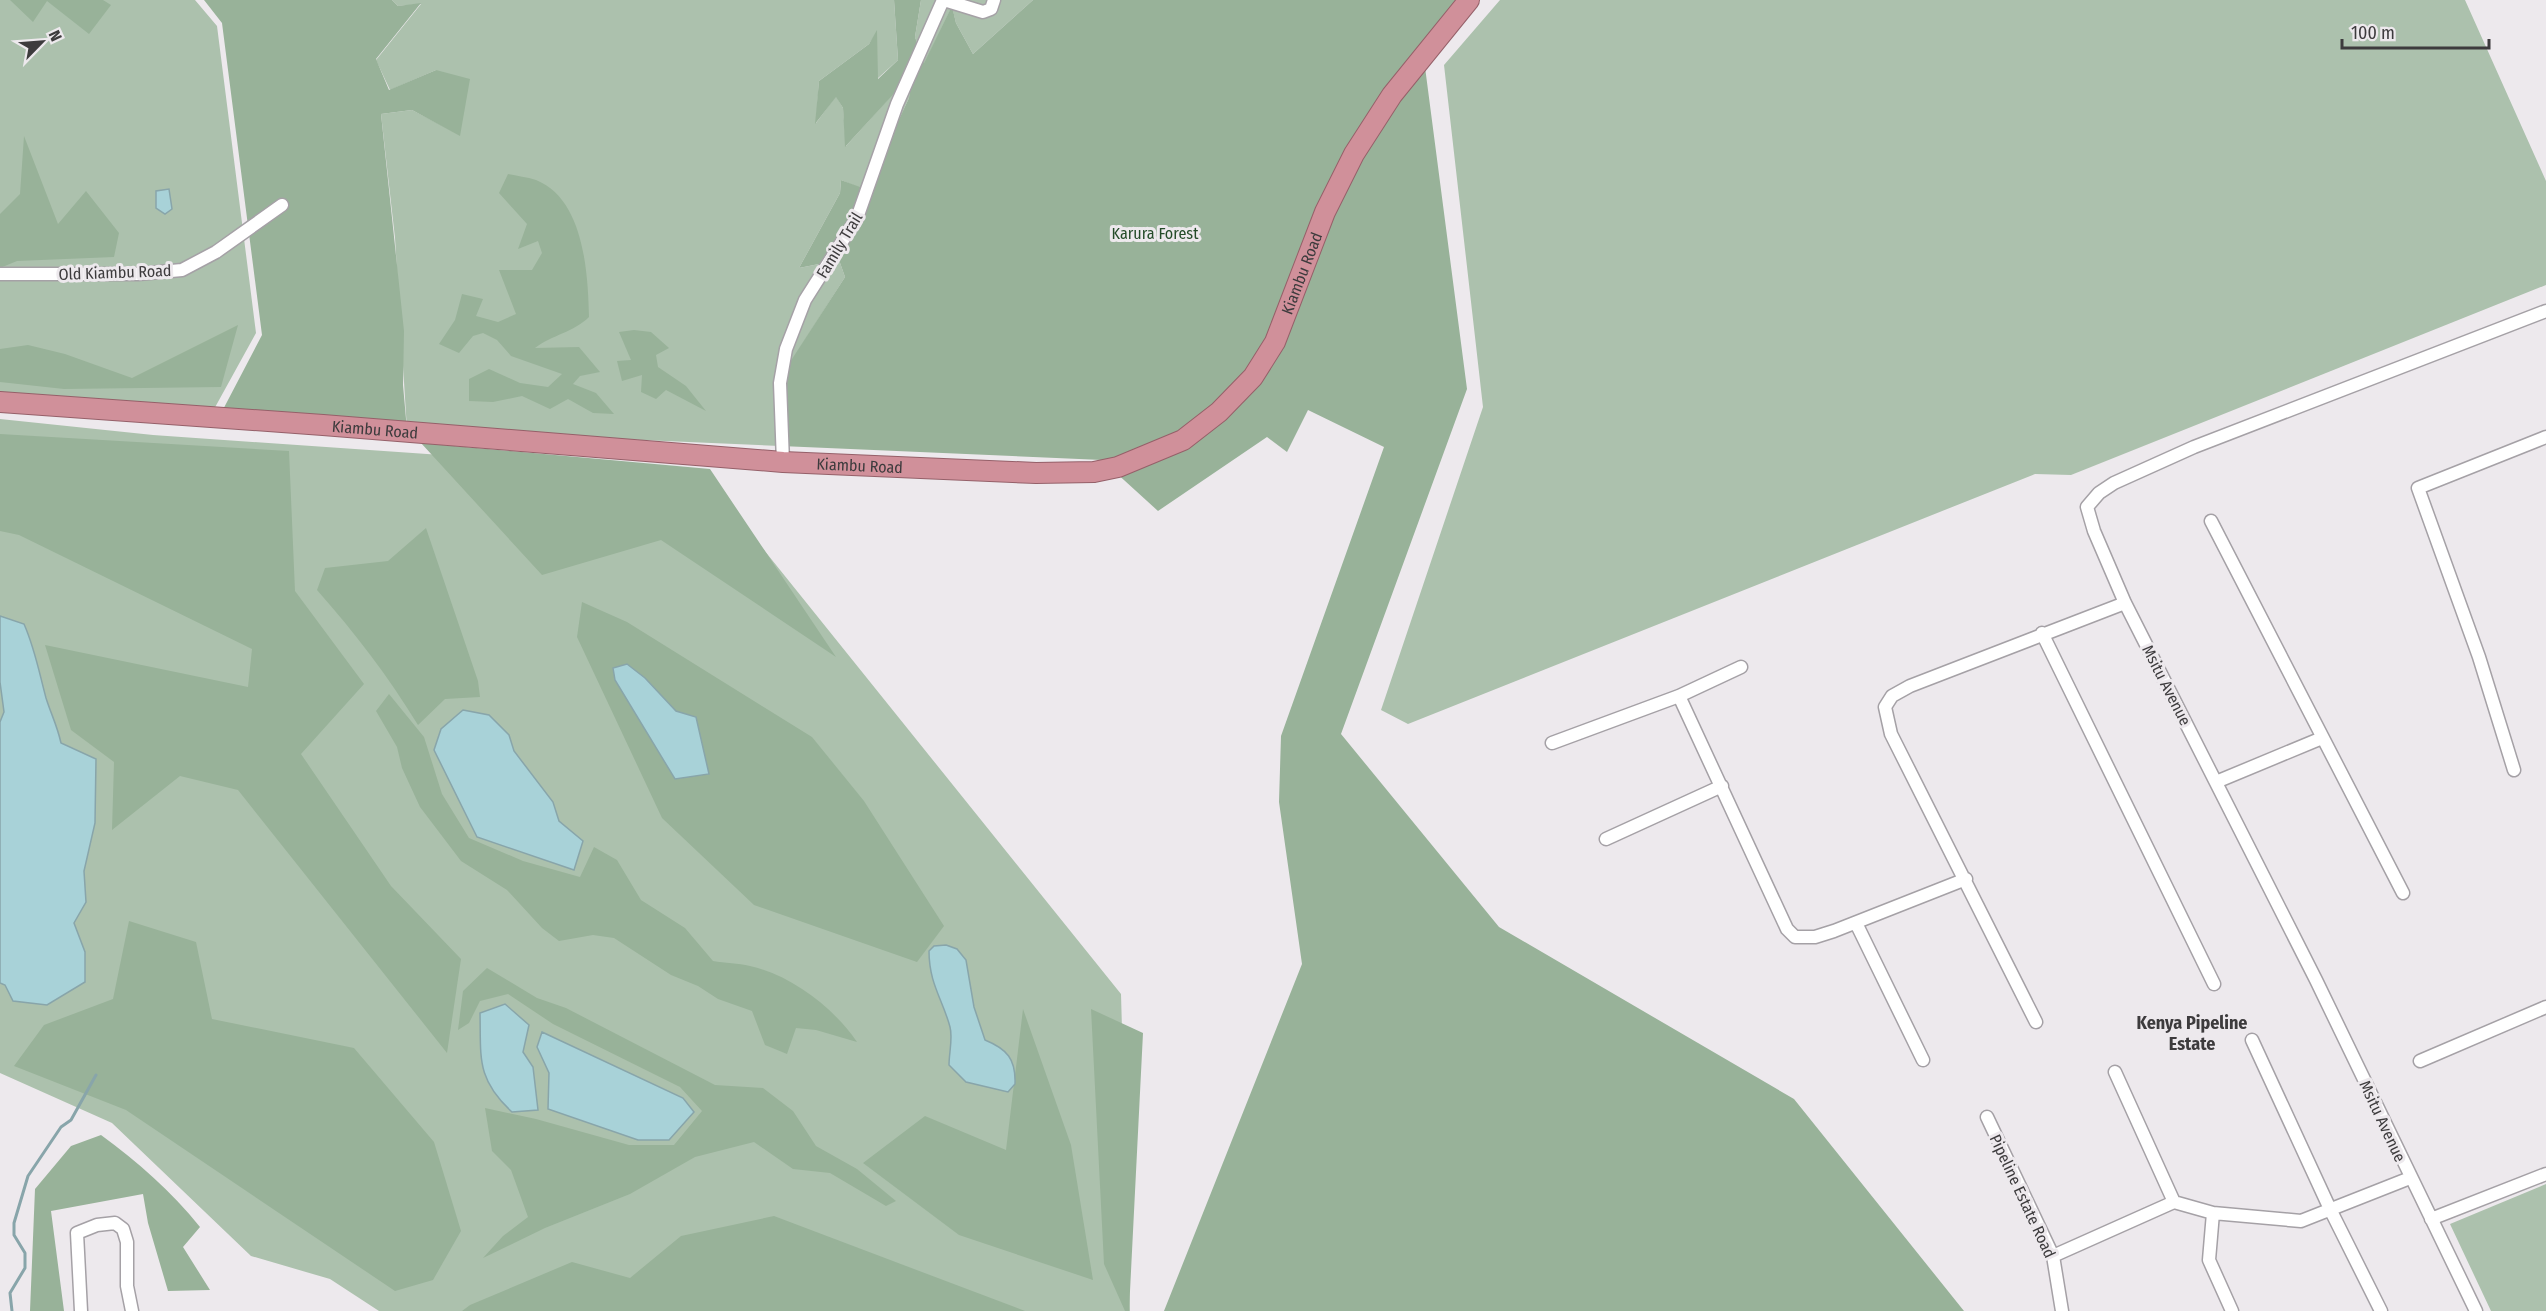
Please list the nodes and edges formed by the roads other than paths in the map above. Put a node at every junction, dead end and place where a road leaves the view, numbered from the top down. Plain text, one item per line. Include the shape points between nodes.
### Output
1 (944, 0) edge
2 (994, 0) edge
3 (1469, 0) edge
4 (282, 205) dead end
5 (0, 274) edge
6 (2546, 311) edge
7 (0, 402) edge
8 (2546, 437) edge
9 (783, 462) junction
10 (2211, 521) dead end
11 (2125, 603) junction
12 (2042, 633) junction
13 (1741, 667) dead end
14 (1679, 696) junction
15 (2322, 738) junction
16 (1552, 744) dead end
17 (2514, 771) dead end
18 (2216, 782) junction
19 (1722, 786) junction
20 (1606, 839) dead end
21 (1966, 879) junction
22 (2403, 893) dead end
23 (1856, 923) junction
24 (2214, 984) dead end
25 (2546, 1008) edge
26 (2036, 1022) dead end
27 (2252, 1040) dead end
28 (1923, 1060) dead end
29 (2420, 1061) dead end
30 (2115, 1072) dead end
31 (1986, 1117) dead end
32 (2546, 1174) edge
33 (2410, 1178) junction
34 (2174, 1202) junction
35 (2330, 1209) junction
36 (2213, 1213) junction
37 (2431, 1219) junction
38 (2054, 1256) junction
39 (81, 1311) edge
40 (132, 1311) edge
41 (2062, 1311) edge
42 (2232, 1311) edge
43 (2381, 1311) edge
44 (2476, 1311) edge

1 - 2 street via 983,12 991,9
1 - 9 street, Family Trail via 897,104 857,218 805,300 786,349 780,383
3 - 9 highway, Kiambu Road via 1392,95 1354,154 1325,212 1275,342 1253,377 1219,412 1183,440 1118,467 1094,472
4 - 5 street, Old Kiambu Road via 216,252 182,270 138,274
6 - 11 street, Msitu Avenue via 2194,447 2099,493 2087,512
7 - 9 highway, Kiambu Road
8 - 17 street via 2418,488 2479,657
10 - 15 street
11 - 12 street
11 - 18 street, Msitu Avenue
12 - 21 street via 1910,686 1892,696 1886,707 1891,734
12 - 24 street
13 - 14 street
14 - 16 street
14 - 19 street
15 - 18 street
15 - 22 street
18 - 33 street, Msitu Avenue
19 - 20 street
19 - 23 street via 1787,929 1796,937 1815,937
21 - 23 street
21 - 26 street
23 - 28 street
25 - 29 street
27 - 35 street
30 - 34 street
31 - 38 street, Pipeline Estate Road
32 - 37 street
33 - 35 street
33 - 37 street, Msitu Avenue
34 - 36 street
34 - 38 street
35 - 36 street via 2301,1221
35 - 43 street
36 - 42 street via 2209,1260
37 - 44 street, Msitu Avenue
38 - 41 street, Pipeline Estate Road
39 - 40 street via 77,1233 115,1223 123,1229 127,1242 127,1286

